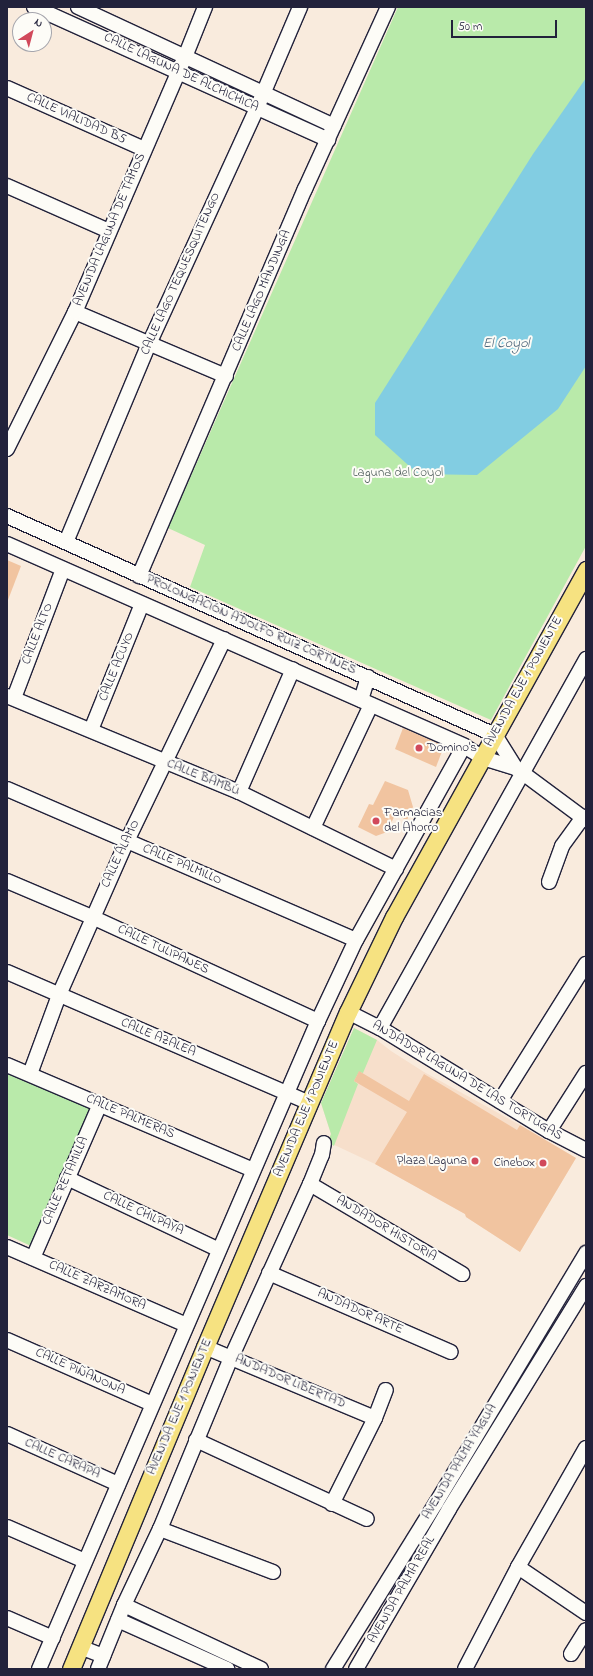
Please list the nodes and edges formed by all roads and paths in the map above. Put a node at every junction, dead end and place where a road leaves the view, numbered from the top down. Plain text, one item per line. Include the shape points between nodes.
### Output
1 (34, 7) edge
2 (205, 7) edge
3 (300, 7) edge
4 (388, 7) edge
5 (82, 8) edge
6 (77, 26) junction
7 (185, 57) junction
8 (178, 72) junction
9 (7, 88) edge
10 (263, 93) junction
11 (256, 108) junction
12 (334, 126) junction
13 (328, 140) junction
14 (144, 149) junction
15 (8, 188) edge
16 (109, 231) junction
17 (75, 312) junction
18 (149, 344) junction
19 (226, 376) junction
20 (7, 449) edge
21 (7, 516) edge
22 (66, 542) junction
23 (7, 544) edge
24 (63, 569) junction
25 (586, 570) edge
26 (139, 576) junction
27 (142, 604) junction
28 (251, 625) junction
29 (224, 639) junction
30 (242, 647) junction
31 (586, 659) edge
32 (293, 670) junction
33 (368, 677) junction
34 (10, 697) edge
35 (366, 702) junction
36 (91, 730) junction
37 (496, 735) junction
38 (464, 746) junction
39 (483, 758) junction
40 (164, 762) junction
41 (519, 771) junction
42 (7, 789) edge
43 (239, 792) junction
44 (584, 819) edge
45 (314, 828) junction
46 (127, 841) junction
47 (396, 869) junction
48 (7, 881) edge
49 (550, 882) dead end
50 (92, 918) junction
51 (356, 940) junction
52 (586, 964) edge
53 (7, 972) edge
54 (59, 995) junction
55 (348, 1012) junction
56 (318, 1021) junction
57 (380, 1028) junction
58 (7, 1064) edge
59 (586, 1073) edge
60 (30, 1074) junction
61 (288, 1094) junction
62 (500, 1101) junction
63 (310, 1102) junction
64 (100, 1104) junction
65 (549, 1130) junction
66 (324, 1143) dead end
67 (586, 1150) edge
68 (253, 1170) junction
69 (67, 1178) junction
70 (310, 1184) junction
71 (7, 1247) edge
72 (219, 1250) junction
73 (586, 1253) edge
74 (33, 1258) junction
75 (269, 1272) junction
76 (462, 1274) dead end
77 (586, 1286) edge
78 (186, 1325) junction
79 (538, 1333) junction
80 (7, 1340) edge
81 (552, 1341) junction
82 (204, 1346) junction
83 (451, 1352) dead end
84 (231, 1358) junction
85 (386, 1390) dead end
86 (152, 1404) junction
87 (375, 1418) junction
88 (7, 1434) edge
89 (196, 1440) junction
90 (586, 1448) edge
91 (118, 1484) junction
92 (436, 1503) junction
93 (332, 1504) junction
94 (449, 1509) junction
95 (367, 1519) dead end
96 (7, 1527) edge
97 (160, 1529) junction
98 (85, 1561) junction
99 (518, 1567) junction
100 (273, 1572) dead end
101 (124, 1605) junction
102 (586, 1612) edge
103 (7, 1618) edge
104 (118, 1620) junction
105 (586, 1630) edge
106 (53, 1638) junction
107 (80, 1648) junction
108 (571, 1654) dead end
109 (100, 1662) edge
110 (39, 1669) edge
111 (70, 1669) edge
112 (227, 1669) edge
113 (261, 1669) edge
114 (333, 1669) edge
115 (356, 1669) edge
116 (465, 1669) edge

1 - 6 street, CALLE LAGUNA DE ALCHICHICA
2 - 7 street, AVENIDA LAGUNA DE TAMOS
3 - 10 street, CALLE LAGO TEQUESQUITENGO
4 - 12 street, CALLE LAGO MANDINGA
5 - 6 street
5 - 7 street, CALLE LAGUNA DE ALCHICHICA
6 - 8 street, CALLE LAGUNA DE ALCHICHICA
7 - 8 street, AVENIDA LAGUNA DE TAMOS
7 - 10 street, CALLE LAGUNA DE ALCHICHICA
8 - 11 street, CALLE LAGUNA DE ALCHICHICA
8 - 14 street, AVENIDA LAGUNA DE TAMOS
9 - 14 street, CALLE VIALIDAD B5
10 - 11 street, CALLE LAGO TEQUESQUITENGO
10 - 12 street, CALLE LAGUNA DE ALCHICHICA
11 - 13 street, CALLE LAGUNA DE ALCHICHICA
11 - 18 street, CALLE LAGO TEQUESQUITENGO
12 - 13 street, CALLE LAGO MANDINGA
13 - 19 street, CALLE LAGO MANDINGA via 304,189
14 - 16 street, AVENIDA LAGUNA DE TAMOS
15 - 16 street
16 - 17 street, AVENIDA LAGUNA DE TAMOS
17 - 18 street
17 - 20 street, AVENIDA LAGUNA DE TAMOS
18 - 19 street
18 - 22 street, CALLE LAGO TEQUESQUITENGO
19 - 26 street, CALLE LAGO MANDINGA
21 - 22 street, PROLONGACIÓN ADOLFO RUIZ CORTINES
22 - 26 street, PROLONGACIÓN ADOLFO RUIZ CORTINES
23 - 24 street, PROLONGACIÓN ADOLFO RUIZ CORTINES
24 - 27 street, PROLONGACIÓN ADOLFO RUIZ CORTINES
24 - 34 street, CALLE ALTO
25 - 37 main road, AVENIDA EJE 1 PONIENTE
26 - 28 street, PROLONGACIÓN ADOLFO RUIZ CORTINES
27 - 29 street, PROLONGACIÓN ADOLFO RUIZ CORTINES
27 - 36 street, CALLE ACUYO
28 - 30 street
28 - 33 street, PROLONGACIÓN ADOLFO RUIZ CORTINES
29 - 30 street, PROLONGACIÓN ADOLFO RUIZ CORTINES
29 - 40 street, CALLE ÁLAMO
30 - 32 street, PROLONGACIÓN ADOLFO RUIZ CORTINES
31 - 41 street
32 - 35 street, PROLONGACIÓN ADOLFO RUIZ CORTINES
32 - 43 street
33 - 35 street
33 - 37 street, PROLONGACIÓN ADOLFO RUIZ CORTINES
34 - 36 street, CALLE BAMBÚ
35 - 38 street, PROLONGACIÓN ADOLFO RUIZ CORTINES
35 - 45 street
36 - 40 street, CALLE BAMBÚ
37 - 39 main road, AVENIDA EJE 1 PONIENTE
37 - 41 street
38 - 39 street, PROLONGACIÓN ADOLFO RUIZ CORTINES
38 - 47 street, AVENIDA EJE 1 PONIENTE
39 - 41 street, PROLONGACIÓN ADOLFO RUIZ CORTINES
39 - 55 main road, AVENIDA EJE 1 PONIENTE via 394,917
40 - 43 street, CALLE BAMBÚ
40 - 46 street, CALLE ÁLAMO
41 - 44 street
41 - 57 street
42 - 46 street, CALLE PALMILLO
43 - 45 street, CALLE BAMBÚ
44 - 49 street via 562,846
45 - 47 street, CALLE BAMBÚ
46 - 50 street, CALLE ÁLAMO
46 - 51 street, CALLE PALMILLO
47 - 51 street, AVENIDA EJE 1 PONIENTE
48 - 50 street, CALLE TULIPANES
50 - 54 street, CALLE ÁLAMO
50 - 56 street, CALLE TULIPANES
51 - 56 street, AVENIDA EJE 1 PONIENTE
52 - 62 street
53 - 54 street, CALLE AZALEA
54 - 60 street, CALLE ÁLAMO
54 - 61 street, CALLE AZALEA
55 - 57 street, ANDADOR LAGUNA DE LAS TORTUGAS
55 - 63 main road, AVENIDA EJE 1 PONIENTE
56 - 61 street, AVENIDA EJE 1 PONIENTE
57 - 62 street, ANDADOR LAGUNA DE LAS TORTUGAS
58 - 60 street, CALLE PALMERAS
59 - 65 street
60 - 64 street, CALLE PALMERAS
61 - 63 street, CALLE AZALEA
61 - 68 street, AVENIDA EJE 1 PONIENTE
62 - 65 street, ANDADOR LAGUNA DE LAS TORTUGAS
63 - 82 main road, AVENIDA EJE 1 PONIENTE
64 - 68 street, CALLE PALMERAS
64 - 69 street, CALLE RETAMILLA
65 - 67 street, ANDADOR LAGUNA DE LAS TORTUGAS
66 - 70 street, AVENIDA EJE 1 PONIENTE
68 - 72 street, AVENIDA EJE 1 PONIENTE
69 - 72 street, CALLE CHILPAYA
69 - 74 street, CALLE RETAMILLA
70 - 75 street, AVENIDA EJE 1 PONIENTE
70 - 76 street, ANDADOR HISTORIA
71 - 74 street, CALLE ZARZAMORA
72 - 78 street, AVENIDA EJE 1 PONIENTE
73 - 79 street, AVENIDA PALMA YAGUA
74 - 78 street, CALLE ZARZAMORA
75 - 83 street, ANDADOR ARTE
75 - 84 street, AVENIDA EJE 1 PONIENTE
77 - 81 street, AVENIDA PALMA REAL
78 - 86 street, AVENIDA EJE 1 PONIENTE
79 - 81 street
79 - 92 street, AVENIDA PALMA YAGUA
80 - 86 street, CALLE PIÑANONA
81 - 94 street, AVENIDA PALMA REAL
82 - 84 street, ANDADOR LIBERTAD
82 - 107 main road, AVENIDA EJE 1 PONIENTE
84 - 87 street, ANDADOR LIBERTAD
84 - 89 street, AVENIDA EJE 1 PONIENTE
85 - 87 street
86 - 91 street, AVENIDA EJE 1 PONIENTE
87 - 93 street
88 - 91 street, CALLE CARAPA
89 - 93 street
89 - 97 street, AVENIDA EJE 1 PONIENTE
90 - 99 street
91 - 98 street, AVENIDA EJE 1 PONIENTE
92 - 94 street
92 - 114 street, AVENIDA PALMA YAGUA
93 - 95 street
94 - 115 street, AVENIDA PALMA REAL
96 - 98 street
97 - 100 street
97 - 101 street, AVENIDA EJE 1 PONIENTE
98 - 106 street, AVENIDA EJE 1 PONIENTE
99 - 102 street
99 - 116 street
101 - 104 street, AVENIDA EJE 1 PONIENTE
101 - 113 street
103 - 106 street
104 - 109 street, AVENIDA EJE 1 PONIENTE
104 - 112 street
105 - 108 street
106 - 110 street, AVENIDA EJE 1 PONIENTE
107 - 109 street
107 - 111 main road, AVENIDA EJE 1 PONIENTE

